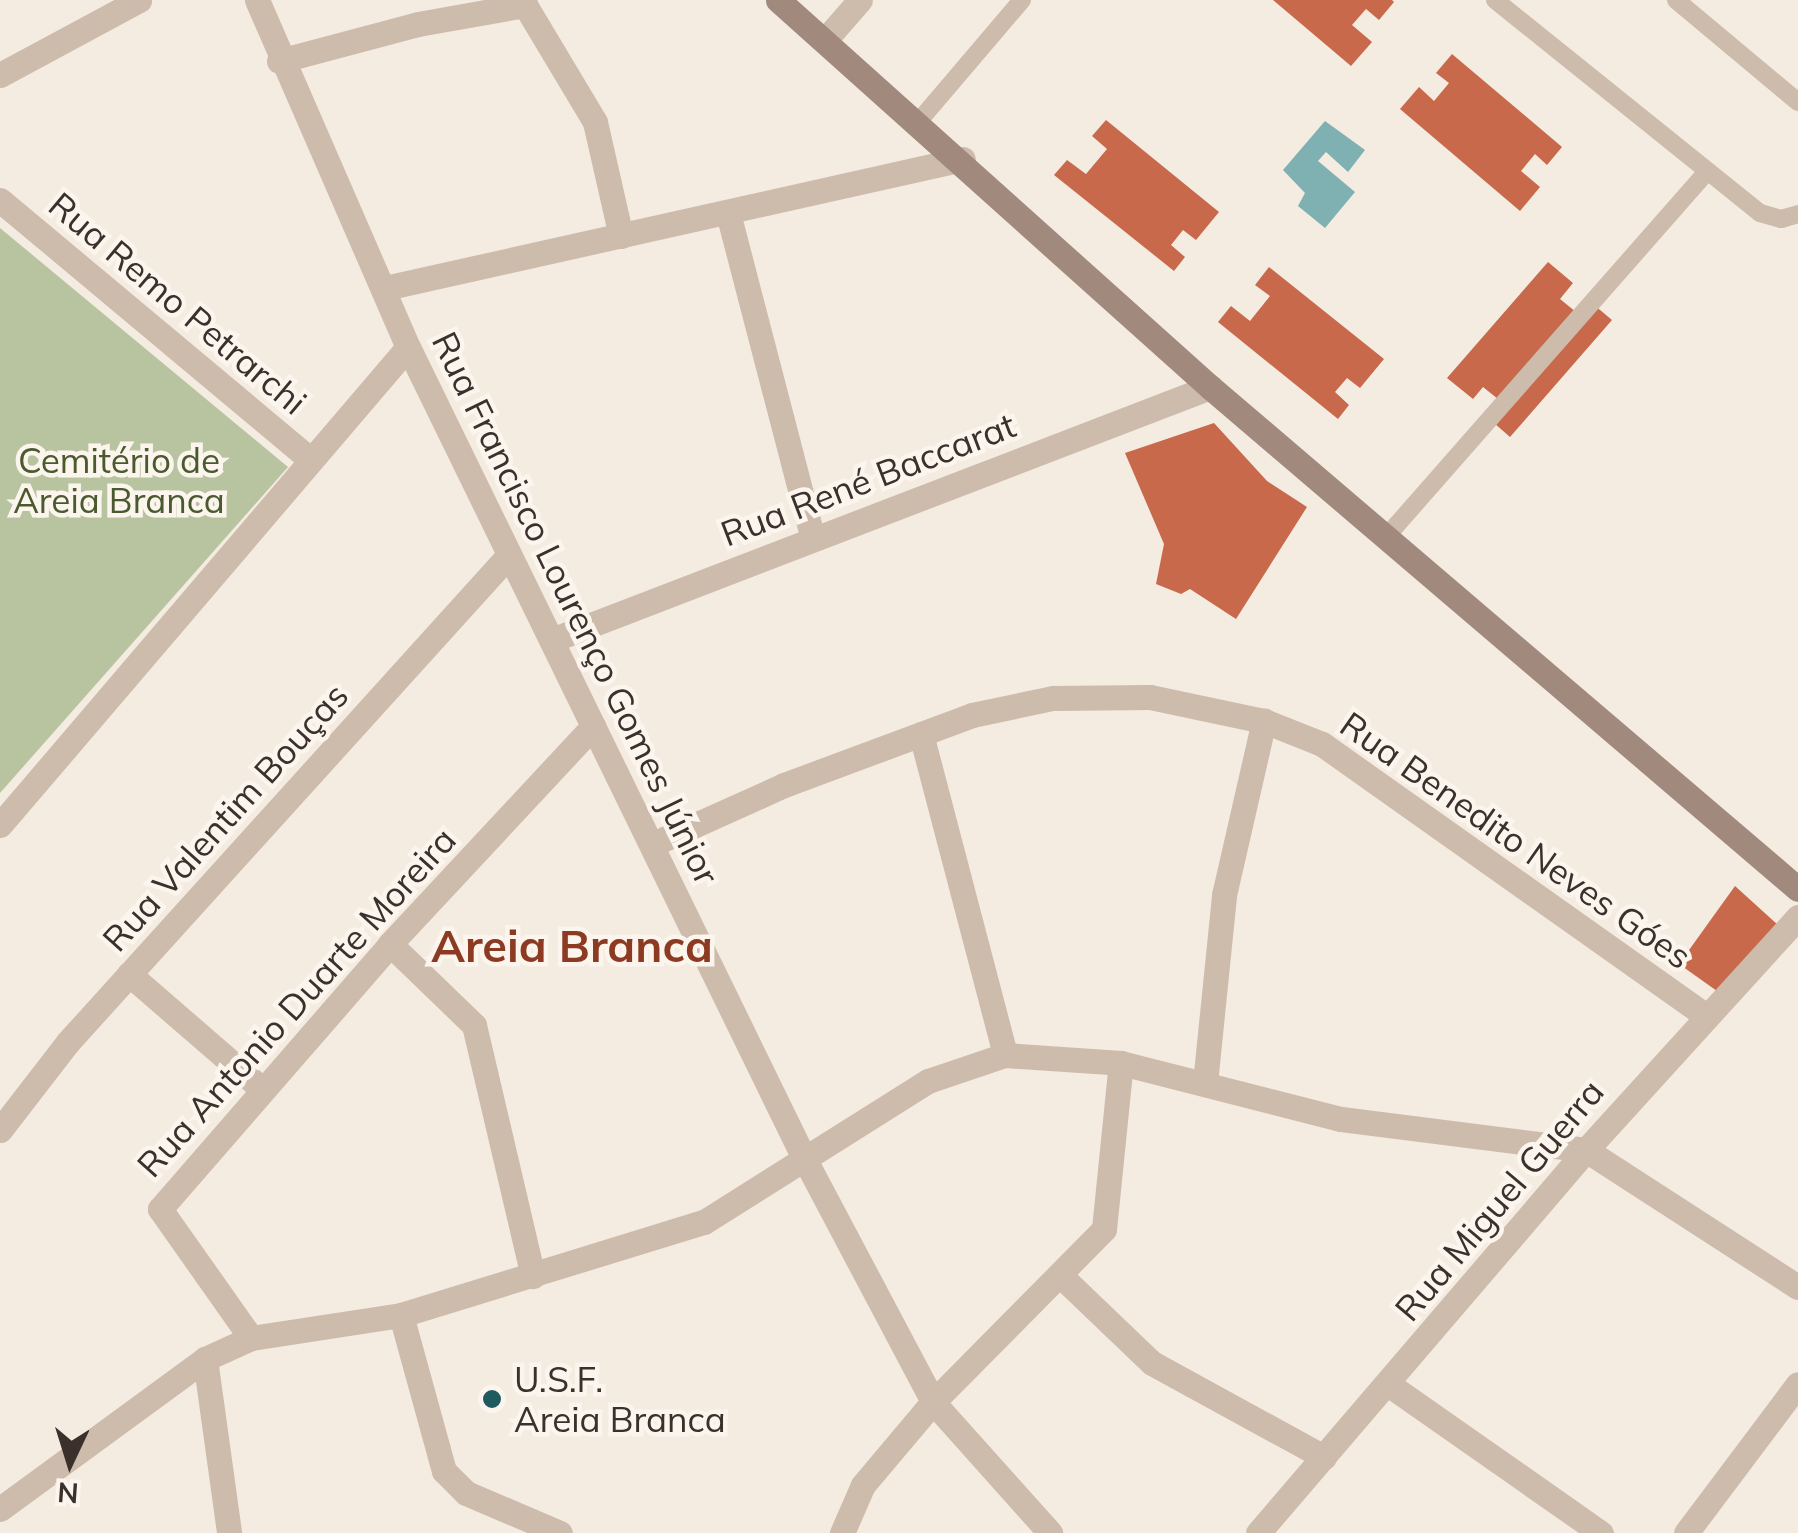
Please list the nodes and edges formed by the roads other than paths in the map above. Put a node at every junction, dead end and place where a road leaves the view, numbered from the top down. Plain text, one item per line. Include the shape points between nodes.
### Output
1 (139, 0) edge
2 (257, 0) edge
3 (778, 0) edge
4 (860, 0) edge
5 (1022, 0) edge
6 (1495, 0) edge
7 (1676, 0) edge
8 (824, 40) junction
9 (279, 61) junction
10 (0, 75) edge
11 (1798, 102) edge
12 (919, 121) junction
13 (963, 159) junction
14 (1707, 172) junction
15 (0, 200) edge
16 (728, 213) junction
17 (1798, 214) edge
18 (620, 236) junction
19 (385, 288) junction
20 (408, 346) junction
21 (1210, 387) junction
22 (311, 460) junction
23 (812, 536) junction
24 (1386, 537) junction
25 (508, 556) junction
26 (552, 640) junction
27 (1264, 721) junction
28 (593, 726) junction
29 (921, 734) junction
30 (0, 826) edge
31 (653, 844) junction
32 (1798, 889) edge
33 (1798, 918) edge
34 (390, 944) junction
35 (129, 974) junction
36 (1706, 1016) junction
37 (1005, 1055) junction
38 (1121, 1063) junction
39 (1205, 1084) junction
40 (263, 1090) junction
41 (0, 1130) edge
42 (1586, 1150) junction
43 (802, 1156) junction
44 (533, 1276) junction
45 (1062, 1277) junction
46 (1798, 1287) edge
47 (401, 1316) junction
48 (252, 1338) junction
49 (206, 1358) junction
50 (1388, 1384) junction
51 (1798, 1384) edge
52 (933, 1402) junction
53 (1324, 1457) junction
54 (0, 1509) edge
55 (229, 1533) edge
56 (560, 1533) edge
57 (842, 1533) edge
58 (1050, 1533) edge
59 (1258, 1533) edge
60 (1601, 1533) edge
61 (1686, 1533) edge

1 - 10 street
2 - 9 street, Rua Francisco Lourenço Gomes Júnior
3 - 8 street
4 - 8 street
5 - 12 lane
6 - 14 lane
7 - 11 lane
8 - 12 street
9 - 18 street via 418,24 525,5 595,122
9 - 19 street, Rua Francisco Lourenço Gomes Júnior
12 - 13 street
13 - 16 street
13 - 21 street
14 - 17 lane via 1760,213 1781,219
14 - 24 lane
15 - 22 street, Rua Remo Petrarchi
16 - 18 street
16 - 23 street
18 - 19 street
19 - 20 street, Rua Francisco Lourenço Gomes Júnior
20 - 22 street
20 - 25 street, Rua Francisco Lourenço Gomes Júnior
21 - 23 street, Rua René Baccarat
21 - 24 street
22 - 30 street
23 - 26 street, Rua René Baccarat
24 - 32 street
25 - 26 street, Rua Francisco Lourenço Gomes Júnior
25 - 35 street, Rua Valentim Bouças
26 - 28 street, Rua Francisco Lourenço Gomes Júnior
27 - 29 street, Rua Benedito Neves Góes via 1150,697 1053,698
27 - 36 street, Rua Benedito Neves Góes via 1322,744
27 - 39 street via 1224,896
28 - 31 street, Rua Francisco Lourenço Gomes Júnior
28 - 34 street, Rua Antonio Duarte Moreira
29 - 31 street, Rua Benedito Neves Góes
29 - 37 street
31 - 43 street, Rua Francisco Lourenço Gomes Júnior
33 - 36 street, Rua Miguel Guerra
34 - 40 street, Rua Antonio Duarte Moreira
34 - 44 street via 474,1024
35 - 40 street
35 - 41 street, Rua Valentim Bouças
36 - 42 street, Rua Miguel Guerra
37 - 38 street
37 - 43 street via 928,1080
38 - 39 street
38 - 45 street via 1104,1229
39 - 42 street via 1341,1119
40 - 48 street, Rua Antonio Duarte Moreira via 160,1208
42 - 46 street
42 - 50 street, Rua Miguel Guerra
43 - 44 street via 704,1222
43 - 52 street, Rua Francisco Lourenço Gomes Júnior
44 - 47 street
45 - 52 street
45 - 53 street via 1152,1363
47 - 48 street
47 - 56 street via 444,1471 466,1493
48 - 49 street
49 - 54 street
49 - 55 street
50 - 53 street, Rua Miguel Guerra
50 - 60 street
51 - 61 street
52 - 57 street via 863,1485
52 - 58 street, Rua Francisco Lourenço Gomes Júnior
53 - 59 street, Rua Miguel Guerra

